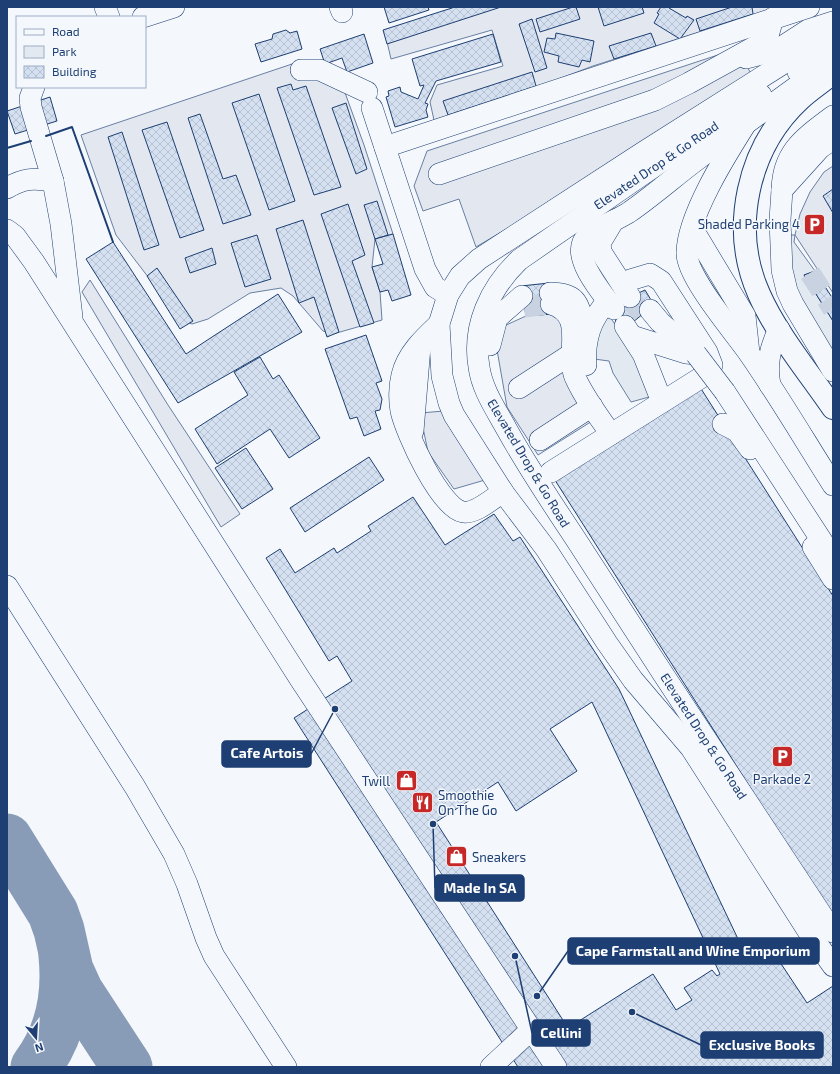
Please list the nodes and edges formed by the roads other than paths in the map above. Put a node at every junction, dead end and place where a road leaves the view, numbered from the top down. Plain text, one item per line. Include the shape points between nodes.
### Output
1 (174, 7) edge
2 (809, 7) edge
3 (146, 16) edge
4 (773, 18) junction
5 (833, 22) edge
6 (833, 32) edge
7 (833, 50) edge
8 (833, 63) edge
9 (301, 70) dead end
10 (708, 73) junction
11 (833, 73) edge
12 (34, 88) edge
13 (833, 116) edge
14 (745, 125) junction
15 (833, 126) edge
16 (833, 139) edge
17 (385, 147) junction
18 (833, 148) edge
19 (804, 152) junction
20 (439, 174) dead end
21 (53, 180) junction
22 (7, 188) edge
23 (610, 224) junction
24 (7, 230) edge
25 (448, 295) junction
26 (550, 299) dead end
27 (519, 303) tunnel mouth
28 (629, 308) junction
29 (439, 324) junction
30 (73, 325) junction
31 (779, 329) junction
32 (580, 346) junction
33 (689, 347) junction
34 (479, 368) junction
35 (833, 372) edge
36 (519, 388) dead end
37 (770, 388) junction
38 (662, 402) junction
39 (592, 406) junction
40 (833, 408) edge
41 (723, 424) dead end
42 (616, 431) junction
43 (540, 440) dead end
44 (551, 472) dead end
45 (833, 485) edge
46 (503, 492) junction
47 (833, 558) edge
48 (833, 579) edge
49 (7, 586) edge
50 (833, 932) edge
51 (833, 966) edge
52 (531, 1030) junction
53 (549, 1065) edge
54 (286, 1067) edge
55 (490, 1067) edge

1 - 3 street
2 - 4 street
4 - 10 street via 765,40
4 - 17 street
5 - 10 street via 808,30 777,50 742,59
6 - 25 street via 479,259 460,276
7 - 34 street, Elevated Drop & Go Road via 701,134 519,260 501,279 484,312 478,336
8 - 14 street
9 - 17 street via 320,70 369,100
10 - 20 street via 632,108
11 - 31 main road via 799,100 783,118 764,149 750,184 744,221 747,259 759,294
12 - 21 street via 30,107
13 - 19 street
14 - 23 street
14 - 37 street via 720,165 692,228 687,245 687,261
15 - 19 street
16 - 19 street via 820,148
17 - 25 street via 388,182 430,279 435,287
18 - 19 street
19 - 35 street via 782,190 782,270 793,304
21 - 22 street via 31,178
21 - 30 street
23 - 28 street via 610,248
23 - 28 street via 587,236 581,253 586,269
24 - 30 street via 15,236 34,262
25 - 29 street
26 - 32 street via 564,310 574,341
27 - 34 street via 497,318 489,349
28 - 32 street via 600,310
28 - 33 street via 660,322
28 - 33 street via 686,353
28 - 38 street via 643,354
28 - 38 street via 650,274 661,281 711,360 710,368 702,377
29 - 46 street via 442,376 448,403
29 - 46 street via 406,362 400,389 401,412 412,442 436,486 458,510 472,511
30 - 52 street via 300,679
31 - 37 street via 769,355 767,371
31 - 40 main road
32 - 36 street
32 - 39 street via 575,375
32 - 42 street via 587,372
33 - 47 street, bridge via 738,410
34 - 50 street, Elevated Drop & Go Road via 484,388 522,456
37 - 45 street
38 - 42 street
39 - 42 street
39 - 43 street
41 - 48 street via 739,433
42 - 44 street
46 - 51 street via 546,549 633,680 690,748
49 - 54 street via 135,787 174,854 214,956
52 - 53 street
52 - 55 street

